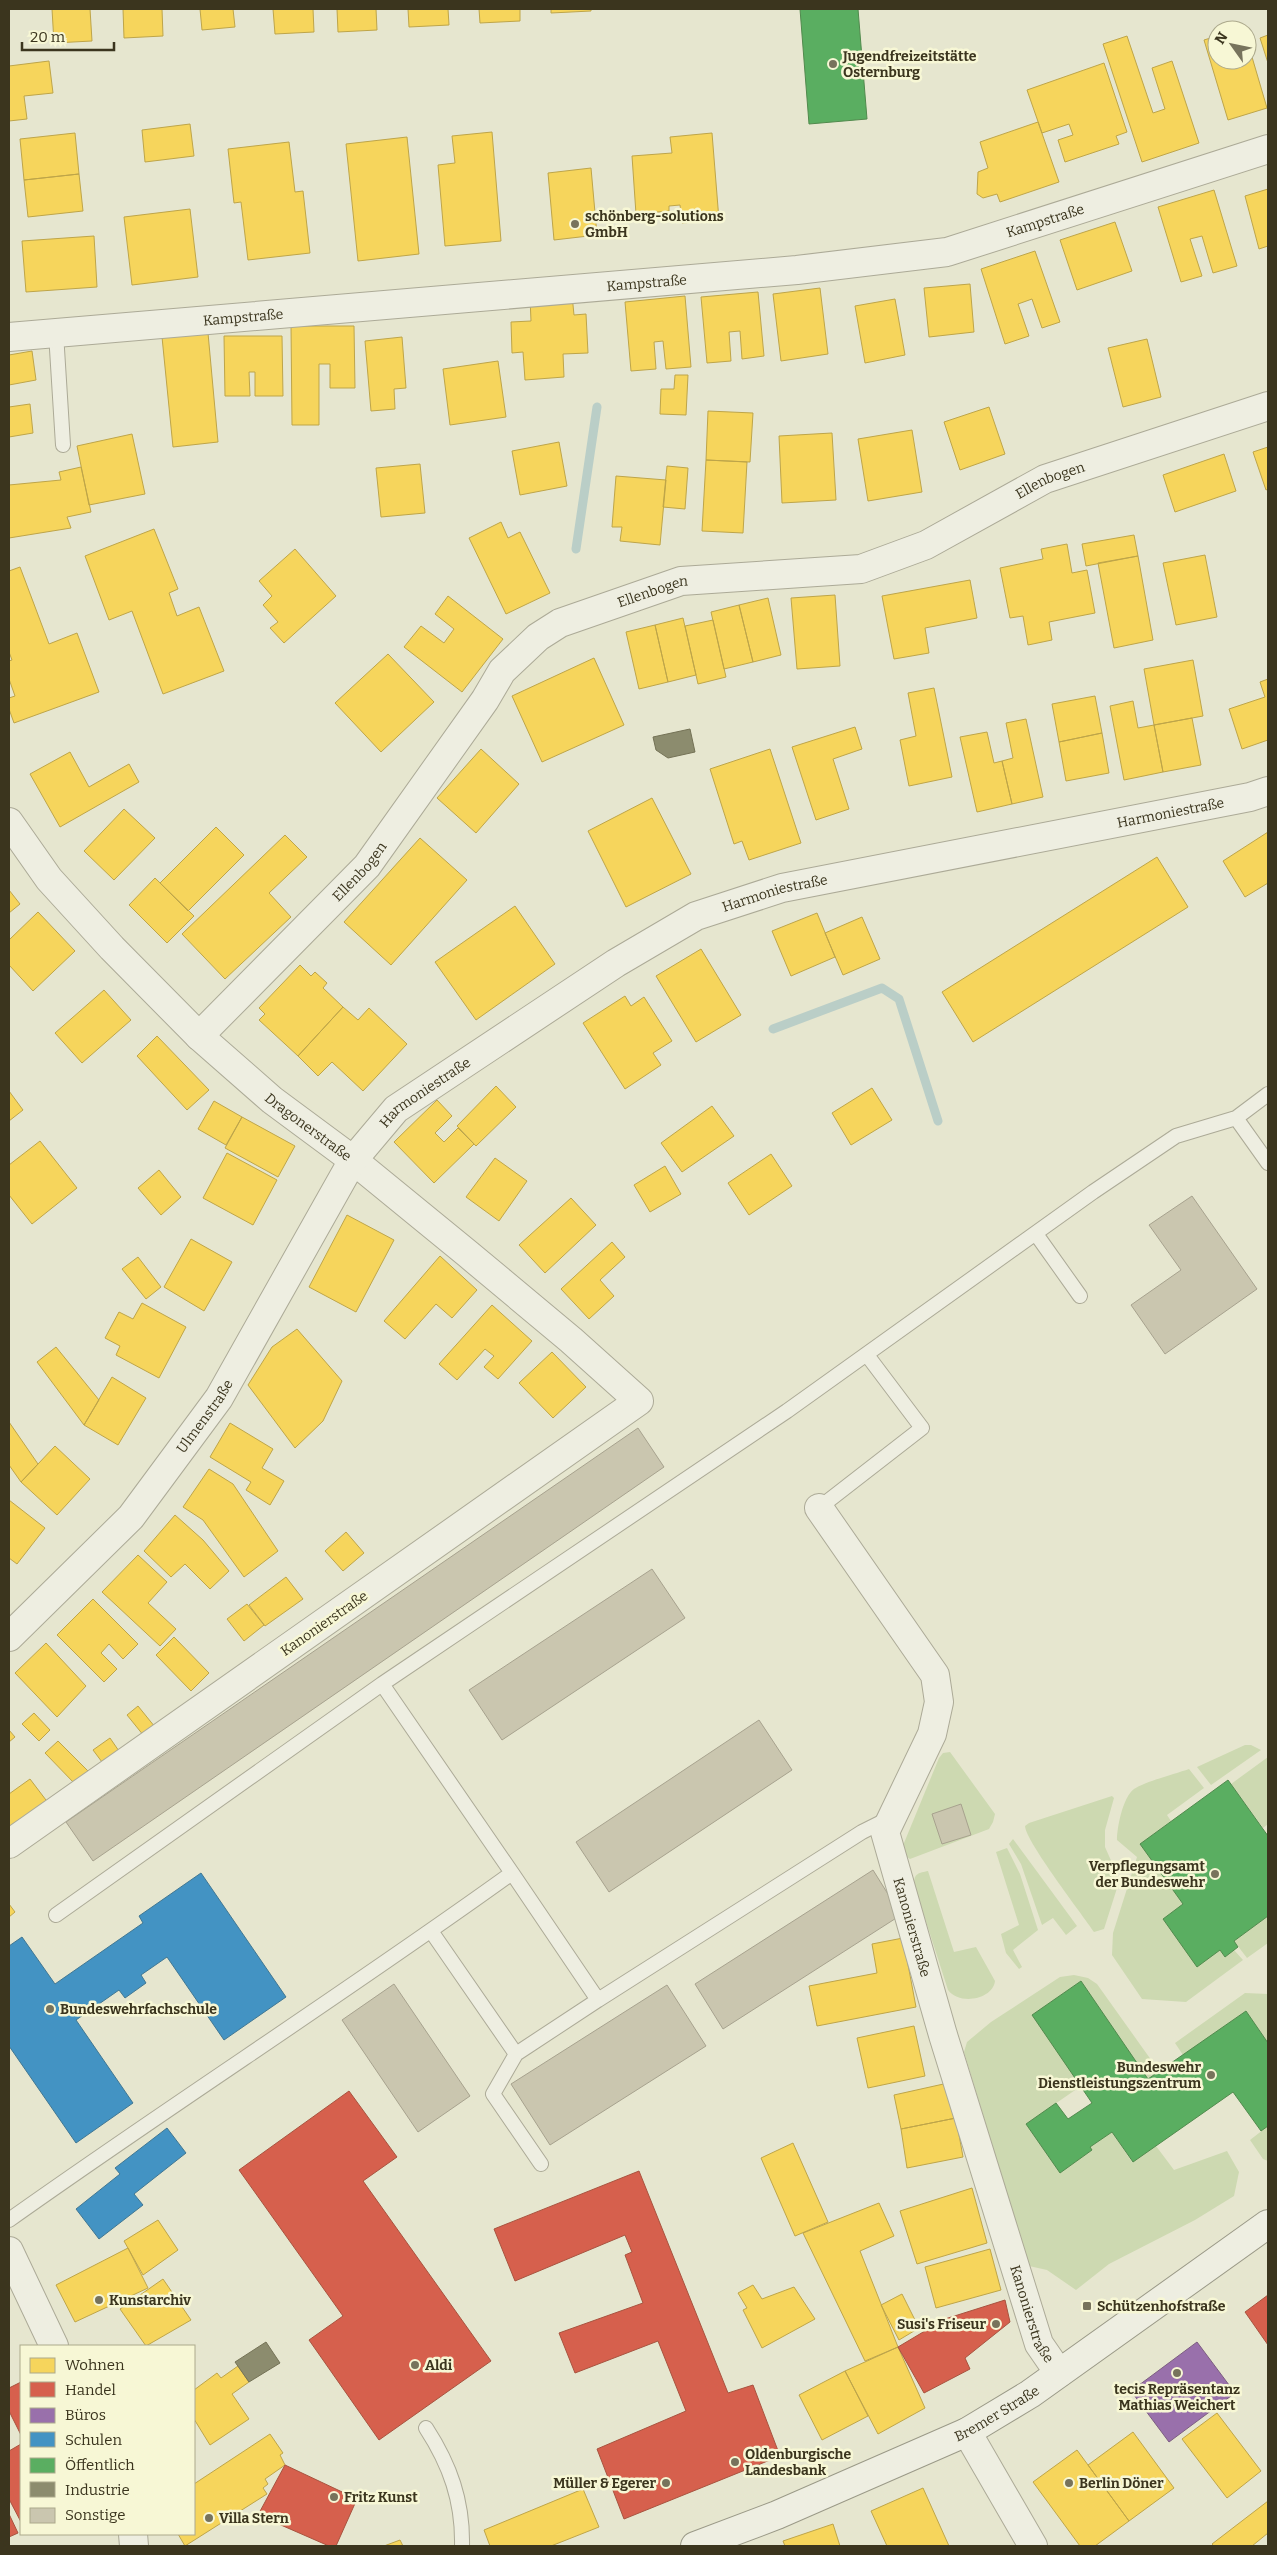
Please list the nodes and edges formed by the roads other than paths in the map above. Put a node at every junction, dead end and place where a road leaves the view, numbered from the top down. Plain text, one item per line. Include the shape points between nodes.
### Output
1 (1268, 149) edge
2 (56, 333) junction
3 (9, 337) edge
4 (1268, 406) edge
5 (63, 445) dead end
6 (1268, 790) edge
7 (9, 822) edge
8 (199, 1036) junction
9 (1268, 1094) edge
10 (1236, 1118) junction
11 (353, 1160) junction
12 (1268, 1163) edge
13 (1036, 1234) junction
14 (1080, 1296) dead end
15 (867, 1355) junction
16 (639, 1402) joint
17 (819, 1508) joint
18 (9, 1637) edge
19 (382, 1684) junction
20 (891, 1817) junction
21 (9, 1844) edge
22 (512, 1873) junction
23 (56, 1914) dead end
24 (431, 1932) junction
25 (598, 2000) junction
26 (516, 2054) junction
27 (541, 2164) dead end
28 (9, 2220) edge
29 (1268, 2224) edge
30 (9, 2251) edge
31 (54, 2345) edge
32 (1059, 2374) junction
33 (426, 2428) dead end
34 (967, 2432) junction
35 (462, 2546) edge
36 (695, 2546) edge
37 (1033, 2546) edge

1 - 2 street, Kampstraße via 947,252 797,270
2 - 3 street, Kampstraße
2 - 5 lane
4 - 8 street, Ellenbogen via 1046,479 926,545 861,569 681,581 560,623 502,671 485,700 367,866
6 - 11 street, Harmoniestraße via 782,888 696,916 616,963 396,1109
7 - 8 street, Dragonerstraße via 49,879
8 - 11 street, Dragonerstraße via 272,1100
9 - 10 lane
10 - 12 lane
10 - 13 lane via 1176,1136
11 - 16 street, Dragonerstraße via 571,1340
11 - 18 street, Ulmenstraße via 219,1398 132,1517
13 - 14 lane
13 - 15 lane
15 - 17 lane via 922,1428
15 - 19 lane
16 - 21 street, Kanonierstraße
17 - 20 street, Kanonierstraße via 935,1675 939,1702 932,1734
19 - 22 lane
19 - 23 lane
20 - 25 lane via 862,1832
20 - 32 street, Kanonierstraße via 885,1832 943,2035 1040,2344
22 - 24 lane
22 - 25 lane
24 - 26 lane
24 - 28 lane via 118,2142
25 - 26 lane
26 - 27 lane via 493,2094
29 - 32 street, Bremer Straße
30 - 31 street
32 - 34 street, Bremer Straße
33 - 35 lane via 444,2456 455,2486
34 - 36 street, Bremer Straße via 785,2511
34 - 37 street

